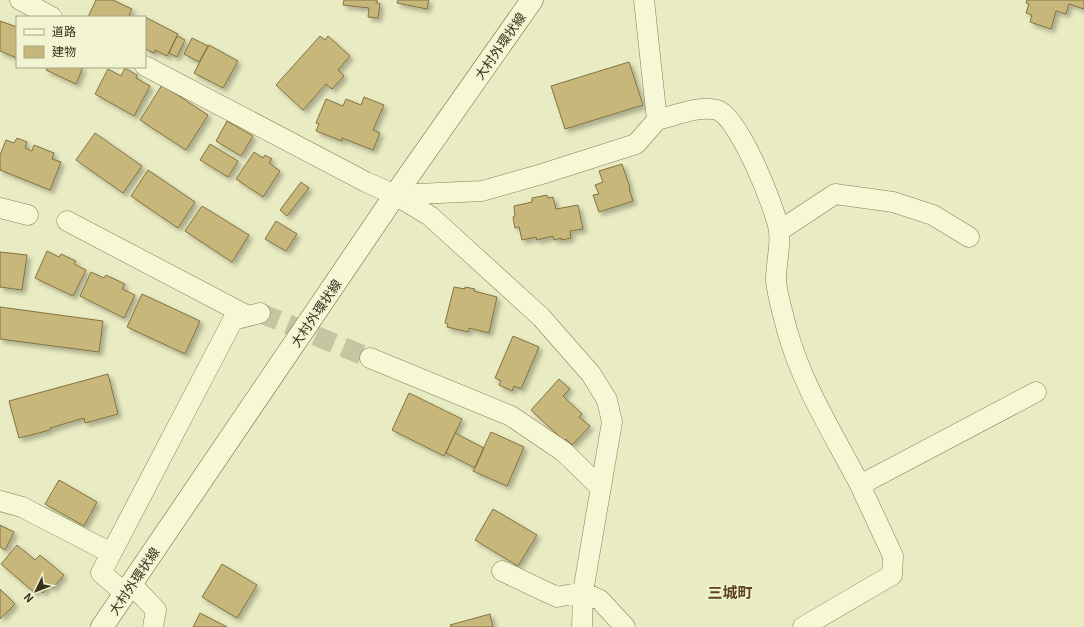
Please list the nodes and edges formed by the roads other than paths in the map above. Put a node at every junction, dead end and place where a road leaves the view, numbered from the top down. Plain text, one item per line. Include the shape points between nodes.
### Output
1 (20, 0) edge
2 (532, 0) edge
3 (644, 0) edge
4 (50, 16) edge
5 (146, 67) edge
6 (657, 120) junction
7 (395, 195) junction
8 (0, 208) edge
9 (28, 215) dead end
10 (67, 221) dead end
11 (779, 231) junction
12 (969, 237) dead end
13 (370, 358) tunnel mouth
14 (1036, 392) dead end
15 (860, 485) junction
16 (601, 488) junction
17 (0, 501) edge
18 (111, 553) junction
19 (502, 571) dead end
20 (128, 589) junction
21 (583, 592) junction
22 (102, 627) edge
23 (153, 627) edge
24 (582, 627) edge
25 (625, 627) edge
26 (804, 627) edge

1 - 4 street
2 - 7 main road, 大村外環状線
3 - 6 street
5 - 7 street
6 - 7 street via 636,144 482,191
6 - 11 street via 701,109 718,110 730,120 763,181
7 - 16 street via 430,216 541,317 591,374 607,400 612,422
7 - 20 main road, 大村外環状線
8 - 9 street
10 - 18 street via 254,315 233,320
11 - 12 street via 836,194 893,202 932,216
11 - 15 street via 776,281 787,330 803,376
13 - 16 street via 510,416 564,452
14 - 15 street
15 - 26 street via 893,556 892,575
16 - 21 street
17 - 18 street via 22,507
18 - 20 street via 101,573
19 - 21 street via 557,597
20 - 22 main road, 大村外環状線
20 - 23 street via 156,610
21 - 24 street
21 - 25 street via 600,600

